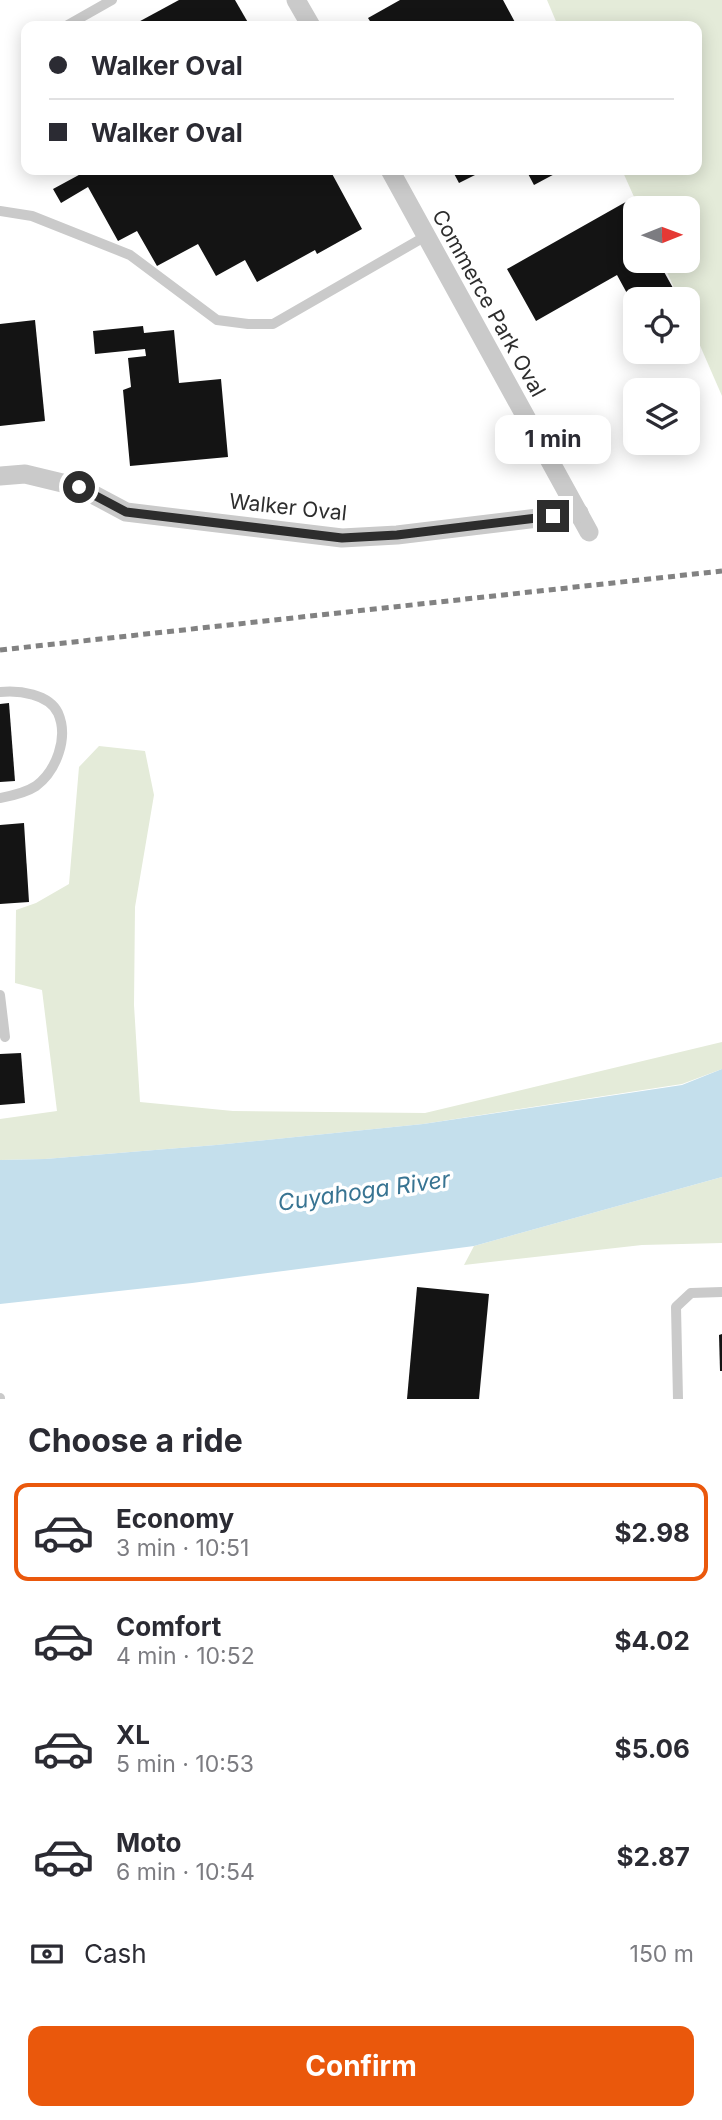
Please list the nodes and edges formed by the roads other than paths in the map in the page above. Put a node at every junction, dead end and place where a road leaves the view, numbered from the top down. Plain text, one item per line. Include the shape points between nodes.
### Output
1 (112, 0) edge
2 (296, 0) edge
3 (75, 21) edge
4 (307, 21) edge
5 (393, 175) edge
6 (0, 211) edge
7 (426, 236) junction
8 (0, 476) edge
9 (579, 513) junction
10 (589, 532) dead end
11 (0, 692) edge
12 (0, 798) edge
13 (0, 995) edge
14 (5, 1037) dead end
15 (722, 1292) edge
16 (678, 1399) edge

1 - 3 lane
2 - 4 street
5 - 7 street, Commerce Park Oval
6 - 7 lane via 32,216 130,255 217,320 248,324 273,324
7 - 9 street, Commerce Park Oval
8 - 9 street, Walker Oval via 24,474 79,487 126,512 342,538
9 - 10 street, Commerce Park Oval
11 - 12 lane via 42,698 58,712 62,735 49,774 34,788
13 - 14 lane
15 - 16 lane via 691,1293 676,1307

